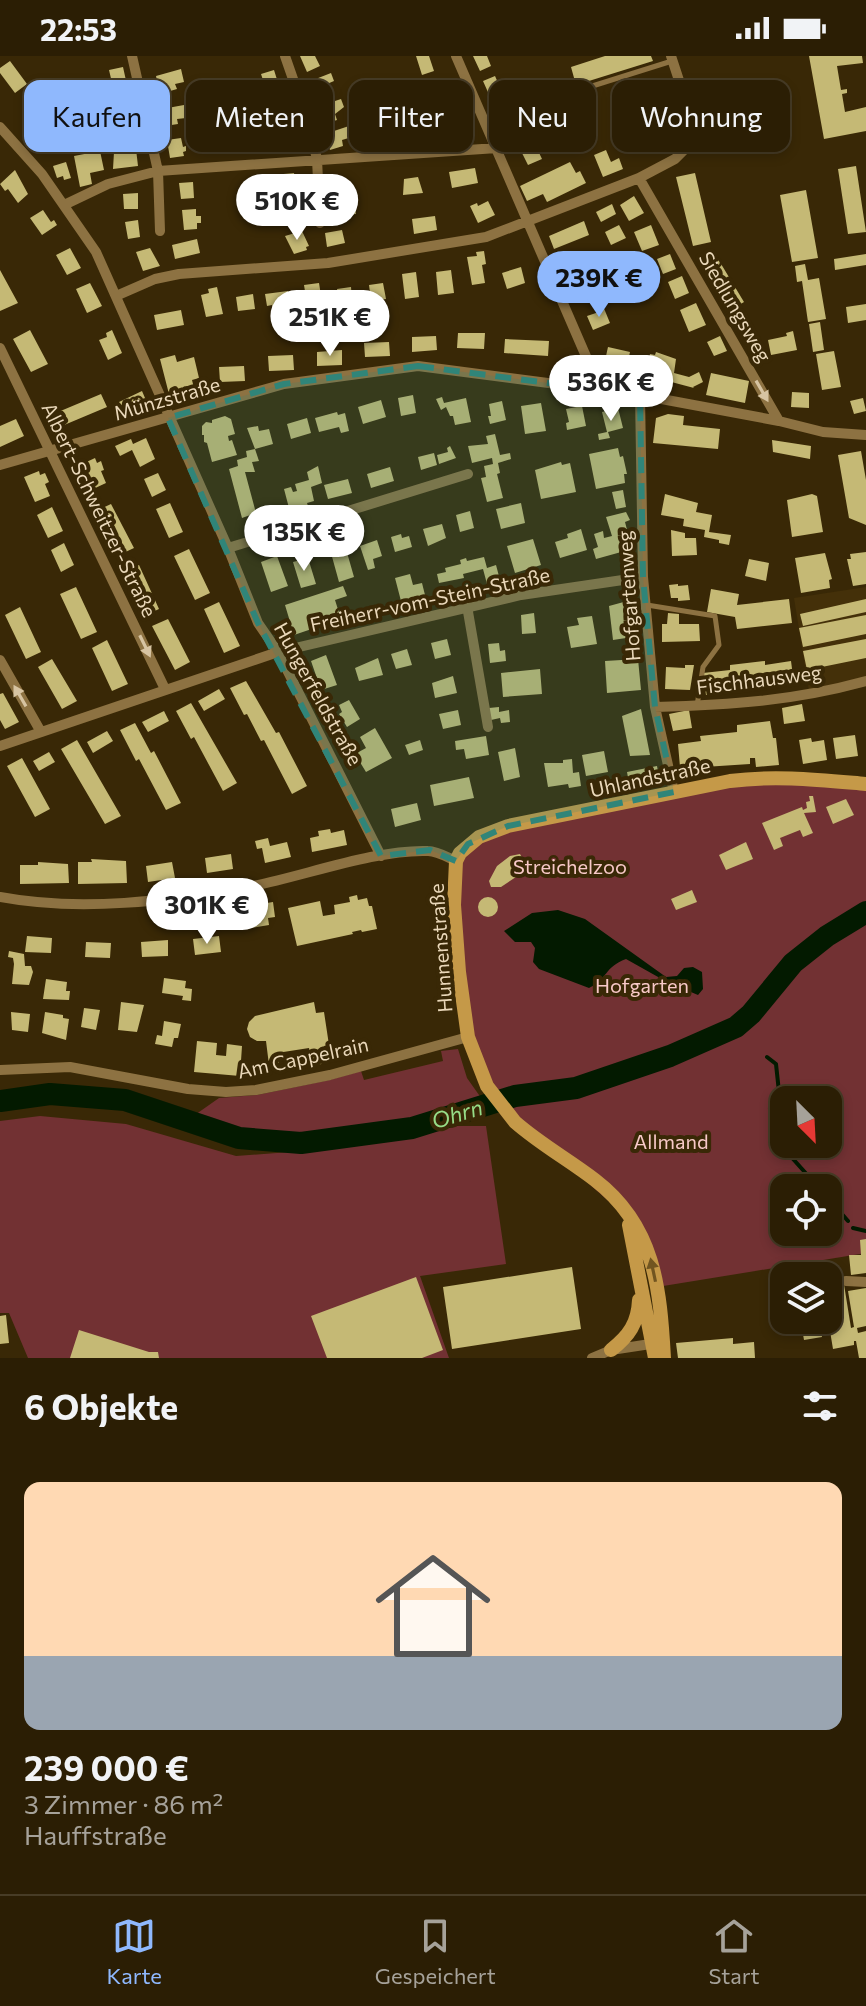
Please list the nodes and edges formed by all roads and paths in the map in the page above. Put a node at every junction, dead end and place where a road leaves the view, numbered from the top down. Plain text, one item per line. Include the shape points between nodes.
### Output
1 (132, 56) edge
2 (285, 56) edge
3 (456, 56) edge
4 (672, 58) edge
5 (596, 85) edge
6 (0, 127) edge
7 (489, 130) edge
8 (489, 148) edge
9 (499, 152) edge
10 (317, 159) junction
11 (158, 171) junction
12 (639, 178) junction
13 (64, 205) junction
14 (529, 219) junction
15 (320, 223) dead end
16 (160, 231) dead end
17 (116, 296) junction
18 (0, 348) edge
19 (601, 391) junction
20 (640, 395) junction
21 (168, 418) junction
22 (779, 421) junction
23 (866, 435) edge
24 (51, 450) junction
25 (0, 465) edge
26 (468, 474) dead end
27 (228, 548) junction
28 (643, 577) junction
29 (646, 605) junction
30 (467, 606) junction
31 (278, 652) junction
32 (0, 660) edge
33 (866, 681) edge
34 (165, 689) junction
35 (697, 706) junction
36 (655, 707) junction
37 (488, 727) dead end
38 (41, 732) junction
39 (0, 746) edge
40 (866, 784) edge
41 (674, 792) junction
42 (381, 856) junction
43 (456, 861) junction
44 (0, 897) edge
45 (468, 1037) junction
46 (0, 1070) edge
47 (622, 1205) junction
48 (639, 1271) junction
49 (846, 1281) dead end
50 (866, 1282) edge
51 (611, 1350) junction
52 (659, 1351) edge
53 (592, 1358) edge

1 - 11 street
2 - 10 street
3 - 7 street
4 - 5 lane
4 - 12 street via 693,123 691,138 675,159
6 - 13 street, Hungerfeldstraße
8 - 10 street
9 - 14 street
10 - 11 street
10 - 15 street
11 - 13 street via 108,184
11 - 16 street
12 - 14 street
12 -> 22 street, Siedlungsweg
13 - 17 street, Hungerfeldstraße via 96,252
14 - 17 street via 486,237 328,263 179,274
14 - 19 street
17 - 21 street, Hungerfeldstraße
18 - 24 street, Albert-Schweitzer-Straße
19 - 20 street, Münzstraße
19 - 21 street, Münzstraße via 418,366 284,384
20 - 22 street, Münzstraße
20 - 28 street, Hofgartenweg
21 - 24 street, Münzstraße
21 - 27 street, Hungerfeldstraße
22 - 23 street, Münzstraße
24 - 25 street, Münzstraße
24 -> 34 street, Albert-Schweitzer-Straße
26 - 27 street
27 - 31 street, Hungerfeldstraße via 258,623
28 - 29 street, Hofgartenweg
28 - 30 street, Freiherr-vom-Stein-Straße
29 - 35 lane via 715,616 719,645 703,667
29 - 36 street, Hofgartenweg
30 - 31 street, Freiherr-vom-Stein-Straße
30 - 37 street
31 - 34 street, Freiherr-vom-Stein-Straße
31 - 42 street, Hungerfeldstraße
38 -> 32 street
33 - 35 street, Fischhausweg via 777,700
34 - 38 street, Freiherr-vom-Stein-Straße
35 - 36 street, Fischhausweg
36 - 41 street, Hofgartenweg
38 - 39 street, Freiherr-vom-Stein-Straße
40 - 41 main road, Uhlandstraße via 759,777
41 - 43 main road, Uhlandstraße via 508,826 468,844
42 - 43 street via 430,850
42 - 44 street via 179,898 105,904
43 - 45 main road, Hunnenstraße via 454,905
45 - 46 street, Am Cappelrain via 256,1090 188,1089 70,1067
45 - 47 main road, Hunnenstraße via 487,1086 504,1111
47 - 48 main road
52 -> 47 main road, Hunnenstraße via 659,1299 651,1259
48 - 51 main road via 638,1316
48 - 52 main road
49 - 50 street
51 - 52 street
51 - 53 street

